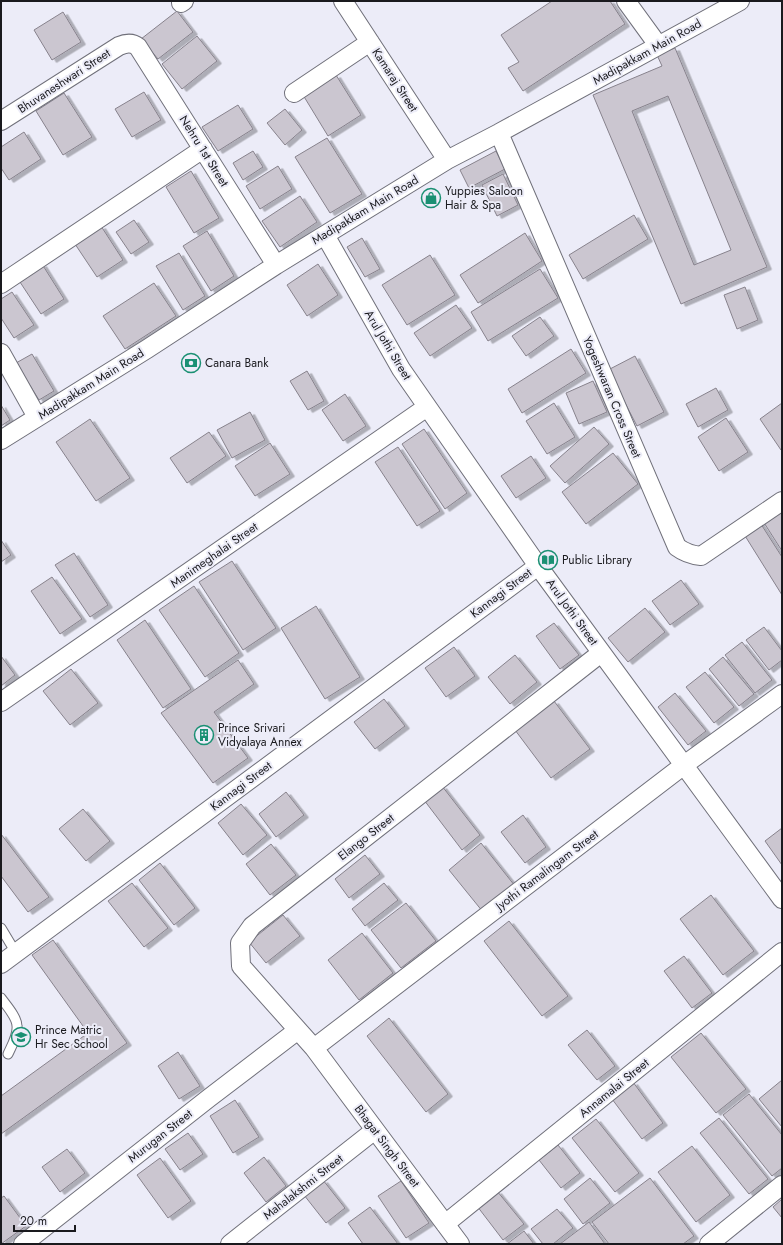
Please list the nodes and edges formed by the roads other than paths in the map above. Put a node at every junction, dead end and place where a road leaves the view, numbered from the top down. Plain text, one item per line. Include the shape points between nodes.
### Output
1 (343, 1) edge
2 (626, 1) edge
3 (740, 1) edge
4 (370, 42) junction
5 (128, 43) joint
6 (658, 45) junction
7 (294, 93) dead end
8 (1, 121) edge
9 (499, 133) junction
10 (203, 149) junction
11 (447, 160) junction
12 (325, 234) junction
13 (276, 265) junction
14 (1, 284) edge
15 (1, 353) edge
16 (427, 407) junction
17 (37, 417) junction
18 (1, 440) edge
19 (782, 501) edge
20 (538, 566) junction
21 (601, 653) junction
22 (782, 694) edge
23 (1, 702) edge
24 (684, 765) junction
25 (782, 899) edge
26 (1, 928) edge
27 (782, 952) edge
28 (16, 953) junction
29 (1, 964) edge
30 (1, 998) edge
31 (298, 1030) junction
32 (314, 1048) junction
33 (8, 1054) dead end
34 (375, 1130) junction
35 (782, 1186) edge
36 (445, 1224) junction
37 (459, 1243) edge
38 (23, 1244) edge
39 (230, 1244) edge
40 (709, 1244) edge

1 - 4 street, Kamaraj Street
2 - 6 street
3 - 6 street, Madipakkam Main Road
4 - 7 street
4 - 11 street, Kamaraj Street
5 - 8 street, Bhuvaneshwari Street via 119,46
5 - 10 street, Nehru 1st Street via 138,47
6 - 9 street, Madipakkam Main Road
9 - 11 street, Madipakkam Main Road
9 - 19 street, Yogeshwaran Cross Street via 677,547 685,553 701,556
10 - 13 street, Nehru 1st Street
10 - 14 street
11 - 12 street, Madipakkam Main Road
12 - 13 street, Madipakkam Main Road
12 - 16 street, Arul Jothi Street via 401,369
13 - 17 street, Madipakkam Main Road
15 - 17 street
16 - 20 street, Arul Jothi Street
16 - 23 street, Manimeghalai Street
17 - 18 street, Madipakkam Main Road
20 - 21 street, Arul Jothi Street
20 - 28 street, Kannagi Street
21 - 24 street, Arul Jothi Street
21 - 31 street, Elango Street via 252,926 240,943 241,966
22 - 24 street, Jyothi Ramalingam Street
24 - 25 street, Arul Jothi Street
24 - 32 street, Jyothi Ramalingam Street
26 - 28 lane
27 - 36 street, Annamalai Street
28 - 29 street, Kannagi Street
30 - 33 lane via 18,1025 15,1040
31 - 32 street, Elango Street
31 - 38 street, Murugan Street
32 - 34 street, Bhagat Singh Street
34 - 36 street, Bhagat Singh Street
34 - 39 street, Mahalakshmi Street
35 - 40 street
36 - 37 street, Bhagat Singh Street

